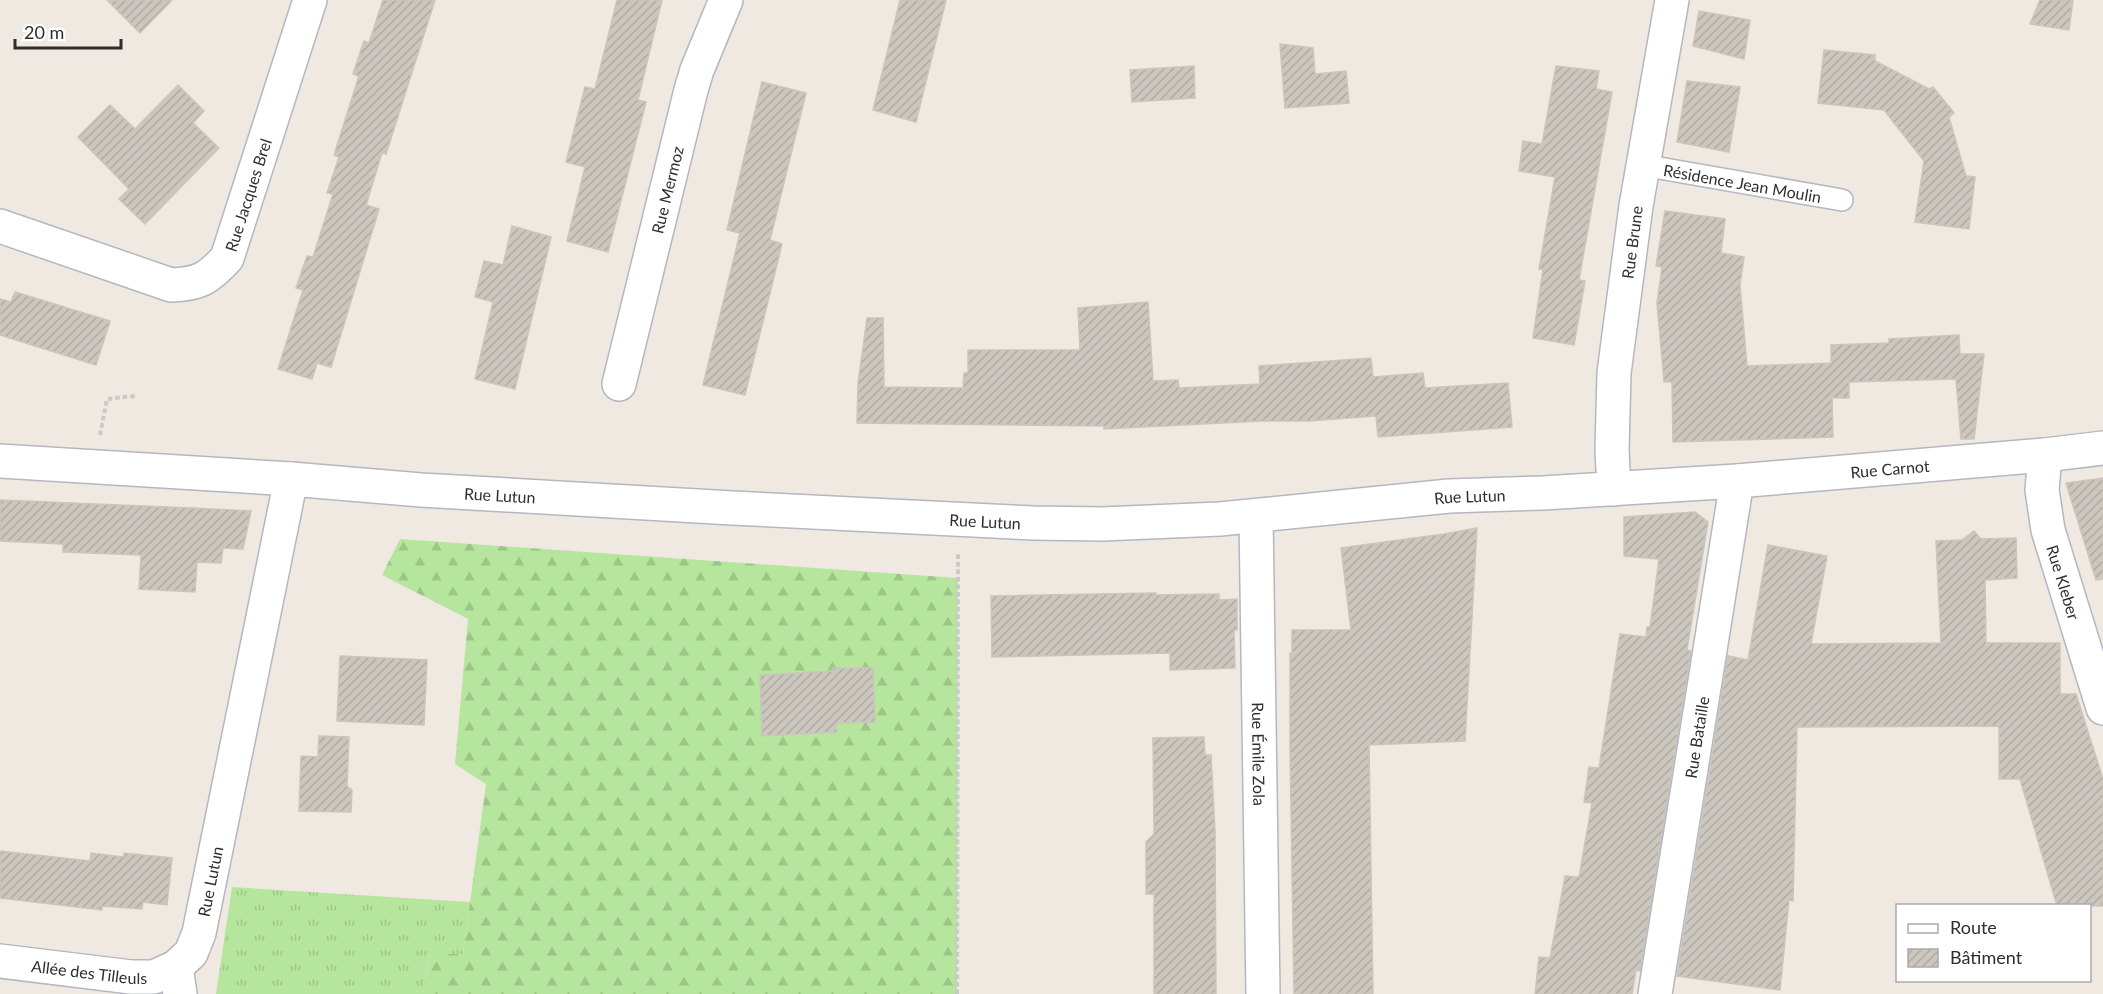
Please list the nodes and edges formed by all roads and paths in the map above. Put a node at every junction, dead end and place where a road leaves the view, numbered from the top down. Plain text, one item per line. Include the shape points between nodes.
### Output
1 (310, 0) edge
2 (726, 0) edge
3 (1672, 0) edge
4 (1642, 165) junction
5 (1842, 200) dead end
6 (0, 226) edge
7 (619, 384) dead end
8 (135, 396) dead end
9 (2103, 448) edge
10 (2045, 455) junction
11 (0, 461) edge
12 (96, 466) junction
13 (291, 479) junction
14 (1737, 480) junction
15 (1678, 485) joint
16 (1614, 489) junction
17 (1256, 516) junction
18 (958, 519) junction
19 (2103, 708) edge
20 (0, 961) edge
21 (178, 981) edge
22 (957, 994) edge
23 (1263, 994) edge
24 (1655, 994) edge

1 - 6 street, Rue Jacques Brel via 226,258 212,274 194,284 171,285
2 - 7 street, Rue Mermoz via 691,90
3 - 4 street, Rue Brune
4 - 5 lane, Résidence Jean Moulin
4 - 16 street, Rue Brune via 1613,385
8 - 12 path via 107,399
9 - 10 street, Rue Carnot
10 - 14 street, Rue Carnot
10 - 19 street, Rue Kleber via 2043,496 2048,530
11 - 12 street, Rue Lutun
12 - 13 street, Rue Lutun
13 - 18 street, Rue Lutun
13 - 21 street, Rue Lutun via 199,933
14 - 15 street, Rue Carnot
14 - 24 street, Rue Bataille
15 - 16 street, Rue Lutun
16 - 17 street, Rue Lutun via 1429,498
17 - 18 street, Rue Lutun via 1102,524
17 - 23 street, Rue Émile Zola
18 - 22 path
20 - 21 street, Allée des Tilleuls

